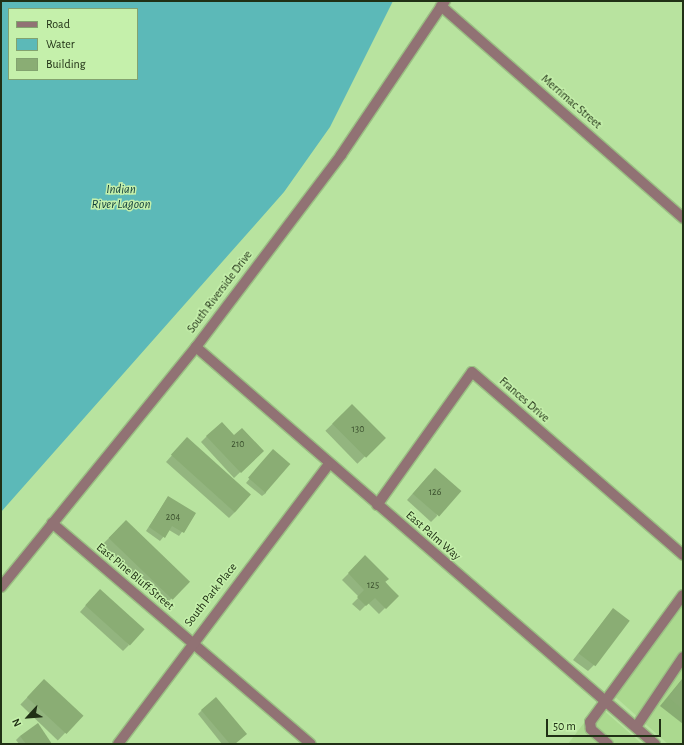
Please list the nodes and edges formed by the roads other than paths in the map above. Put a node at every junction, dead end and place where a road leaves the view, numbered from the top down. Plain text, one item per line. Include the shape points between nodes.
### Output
1 (443, 4) edge
2 (683, 218) edge
3 (196, 347) junction
4 (328, 465) junction
5 (377, 505) junction
6 (52, 523) junction
7 (683, 555) edge
8 (1, 588) edge
9 (683, 595) edge
10 (192, 642) junction
11 (683, 657) edge
12 (606, 701) junction
13 (636, 727) junction
14 (118, 744) edge
15 (311, 744) edge
16 (608, 744) edge
17 (655, 744) edge

1 - 2 street, Merrimac Street
1 - 3 street, South Riverside Drive via 341,155
3 - 4 street, East Palm Way
3 - 6 street, South Riverside Drive
4 - 5 street, East Palm Way
4 - 10 street, South Park Place
5 - 7 street, Frances Drive via 472,372
5 - 12 street, East Palm Way
6 - 8 street, South Riverside Drive
6 - 10 street, East Pine Bluff Street
9 - 12 street
10 - 14 street, South Park Place
10 - 15 street, East Pine Bluff Street
11 - 13 street
12 - 13 street, East Palm Way
12 - 16 street via 590,722 591,729
13 - 17 street, East Palm Way

